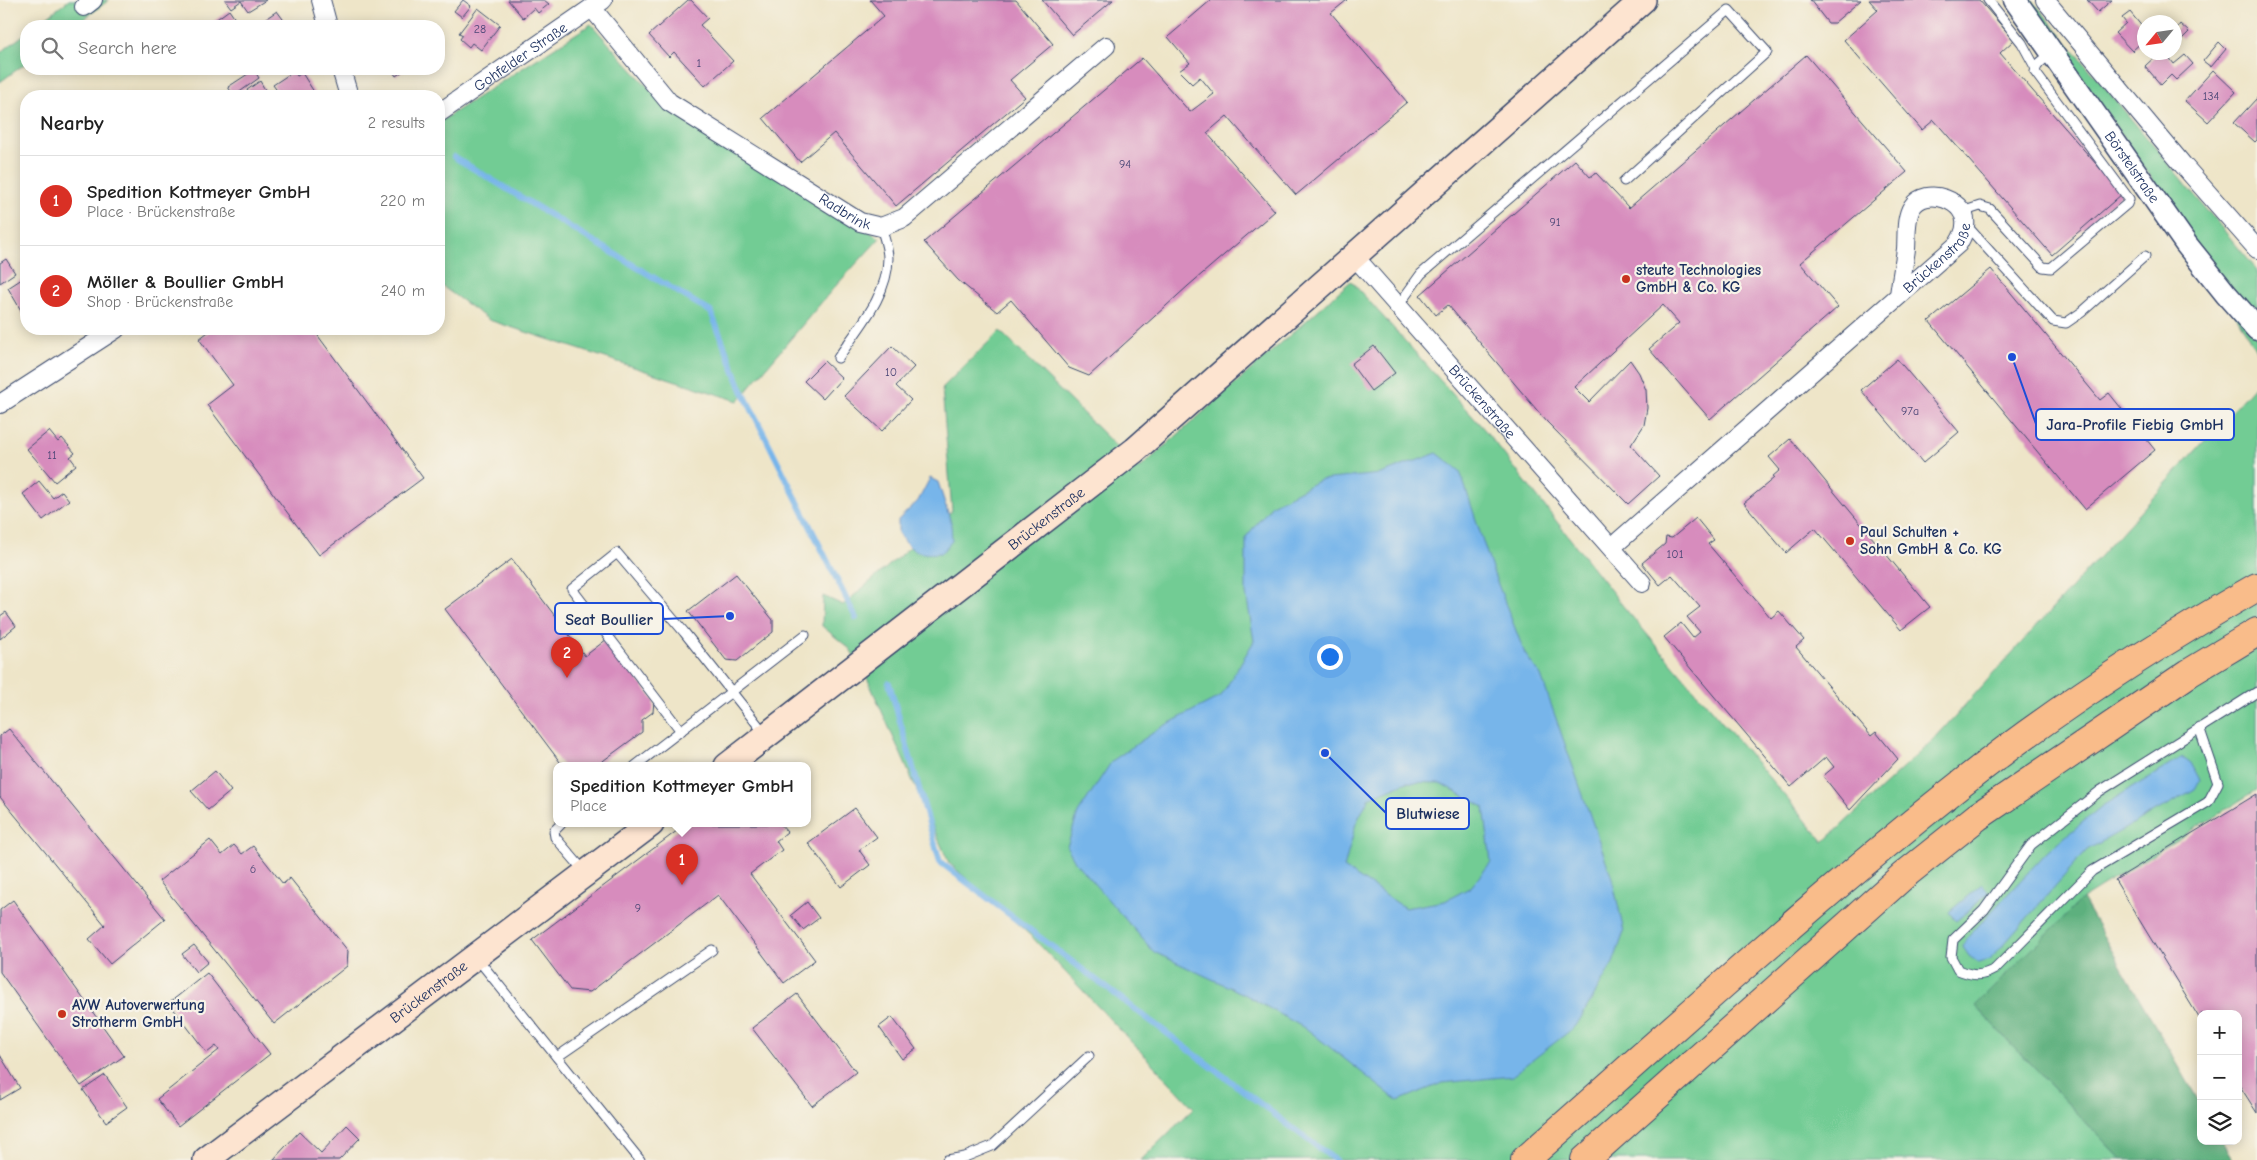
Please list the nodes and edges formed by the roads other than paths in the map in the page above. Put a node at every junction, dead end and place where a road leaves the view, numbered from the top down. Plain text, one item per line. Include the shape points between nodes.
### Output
1 (321, 0) edge
2 (1643, 0) edge
3 (1988, 0) edge
4 (2015, 0) edge
5 (2046, 0) edge
6 (597, 4) edge
7 (326, 20) edge
8 (1106, 46) dead end
9 (2044, 61) junction
10 (343, 75) edge
11 (348, 90) edge
12 (445, 109) edge
13 (1624, 181) dead end
14 (1964, 219) junction
15 (881, 227) junction
16 (2257, 249) edge
17 (1354, 256) junction
18 (2146, 256) dead end
19 (1899, 295) junction
20 (1398, 306) junction
21 (2257, 329) edge
22 (107, 335) edge
23 (838, 358) dead end
24 (0, 404) edge
25 (1612, 547) junction
26 (1642, 583) dead end
27 (2257, 587) edge
28 (2257, 632) edge
29 (805, 635) dead end
30 (731, 692) junction
31 (2257, 692) edge
32 (2199, 727) junction
33 (680, 732) junction
34 (766, 736) junction
35 (640, 762) edge
36 (732, 762) edge
37 (558, 827) edge
38 (647, 827) edge
39 (586, 873) junction
40 (712, 950) dead end
41 (476, 956) junction
42 (1089, 1056) dead end
43 (557, 1057) junction
44 (212, 1158) edge
45 (640, 1160) edge
46 (947, 1160) edge
47 (1525, 1160) edge
48 (1585, 1160) edge

1 - 7 street
2 - 17 main road, Brückenstraße
3 - 9 lane via 2022,43
4 - 9 street, Börstelstraße
5 - 16 street
6 - 12 street, Gohfelder Straße
6 - 15 street, Radbrink via 651,82 669,102 860,222
8 - 15 street, Radbrink via 904,218
9 - 14 lane via 2035,72 2129,199 2128,204 2051,268 2043,267 1990,208 1980,206
9 - 21 street, Börstelstraße via 2186,244
10 - 11 street
13 - 20 lane via 1767,52 1729,10 1421,274
14 - 18 lane via 2052,320 2066,323
14 - 19 street, Brückenstraße via 1958,244
14 - 19 street, Brückenstraße via 1953,202 1937,196 1922,199 1912,207
15 - 23 lane via 888,257 886,275 878,298
17 - 20 street, Brückenstraße
17 - 34 main road, Brückenstraße via 1135,450
19 - 25 street, Brückenstraße
20 - 25 street, Brückenstraße
22 - 24 street
25 - 26 street, Brückenstraße
27 - 47 highway via 2176,633 1963,782 1874,855
28 - 48 highway via 2188,673 1977,817 1903,876
29 - 30 lane
30 - 33 lane
30 - 33 lane via 617,553 572,590
30 - 34 lane
31 - 32 lane
32 - 32 lane via 2100,791 2031,845 1984,910 1953,940 1951,958 1958,970 1973,976 1995,969 2092,871 2208,802 2218,783
33 - 35 lane
34 - 36 main road, Brückenstraße
37 - 39 lane via 554,831 555,837
38 - 39 main road, Brückenstraße
39 - 41 main road, Brückenstraße
40 - 43 lane
41 - 43 lane
41 - 44 main road, Brückenstraße
42 - 46 lane via 992,1146
43 - 45 lane

